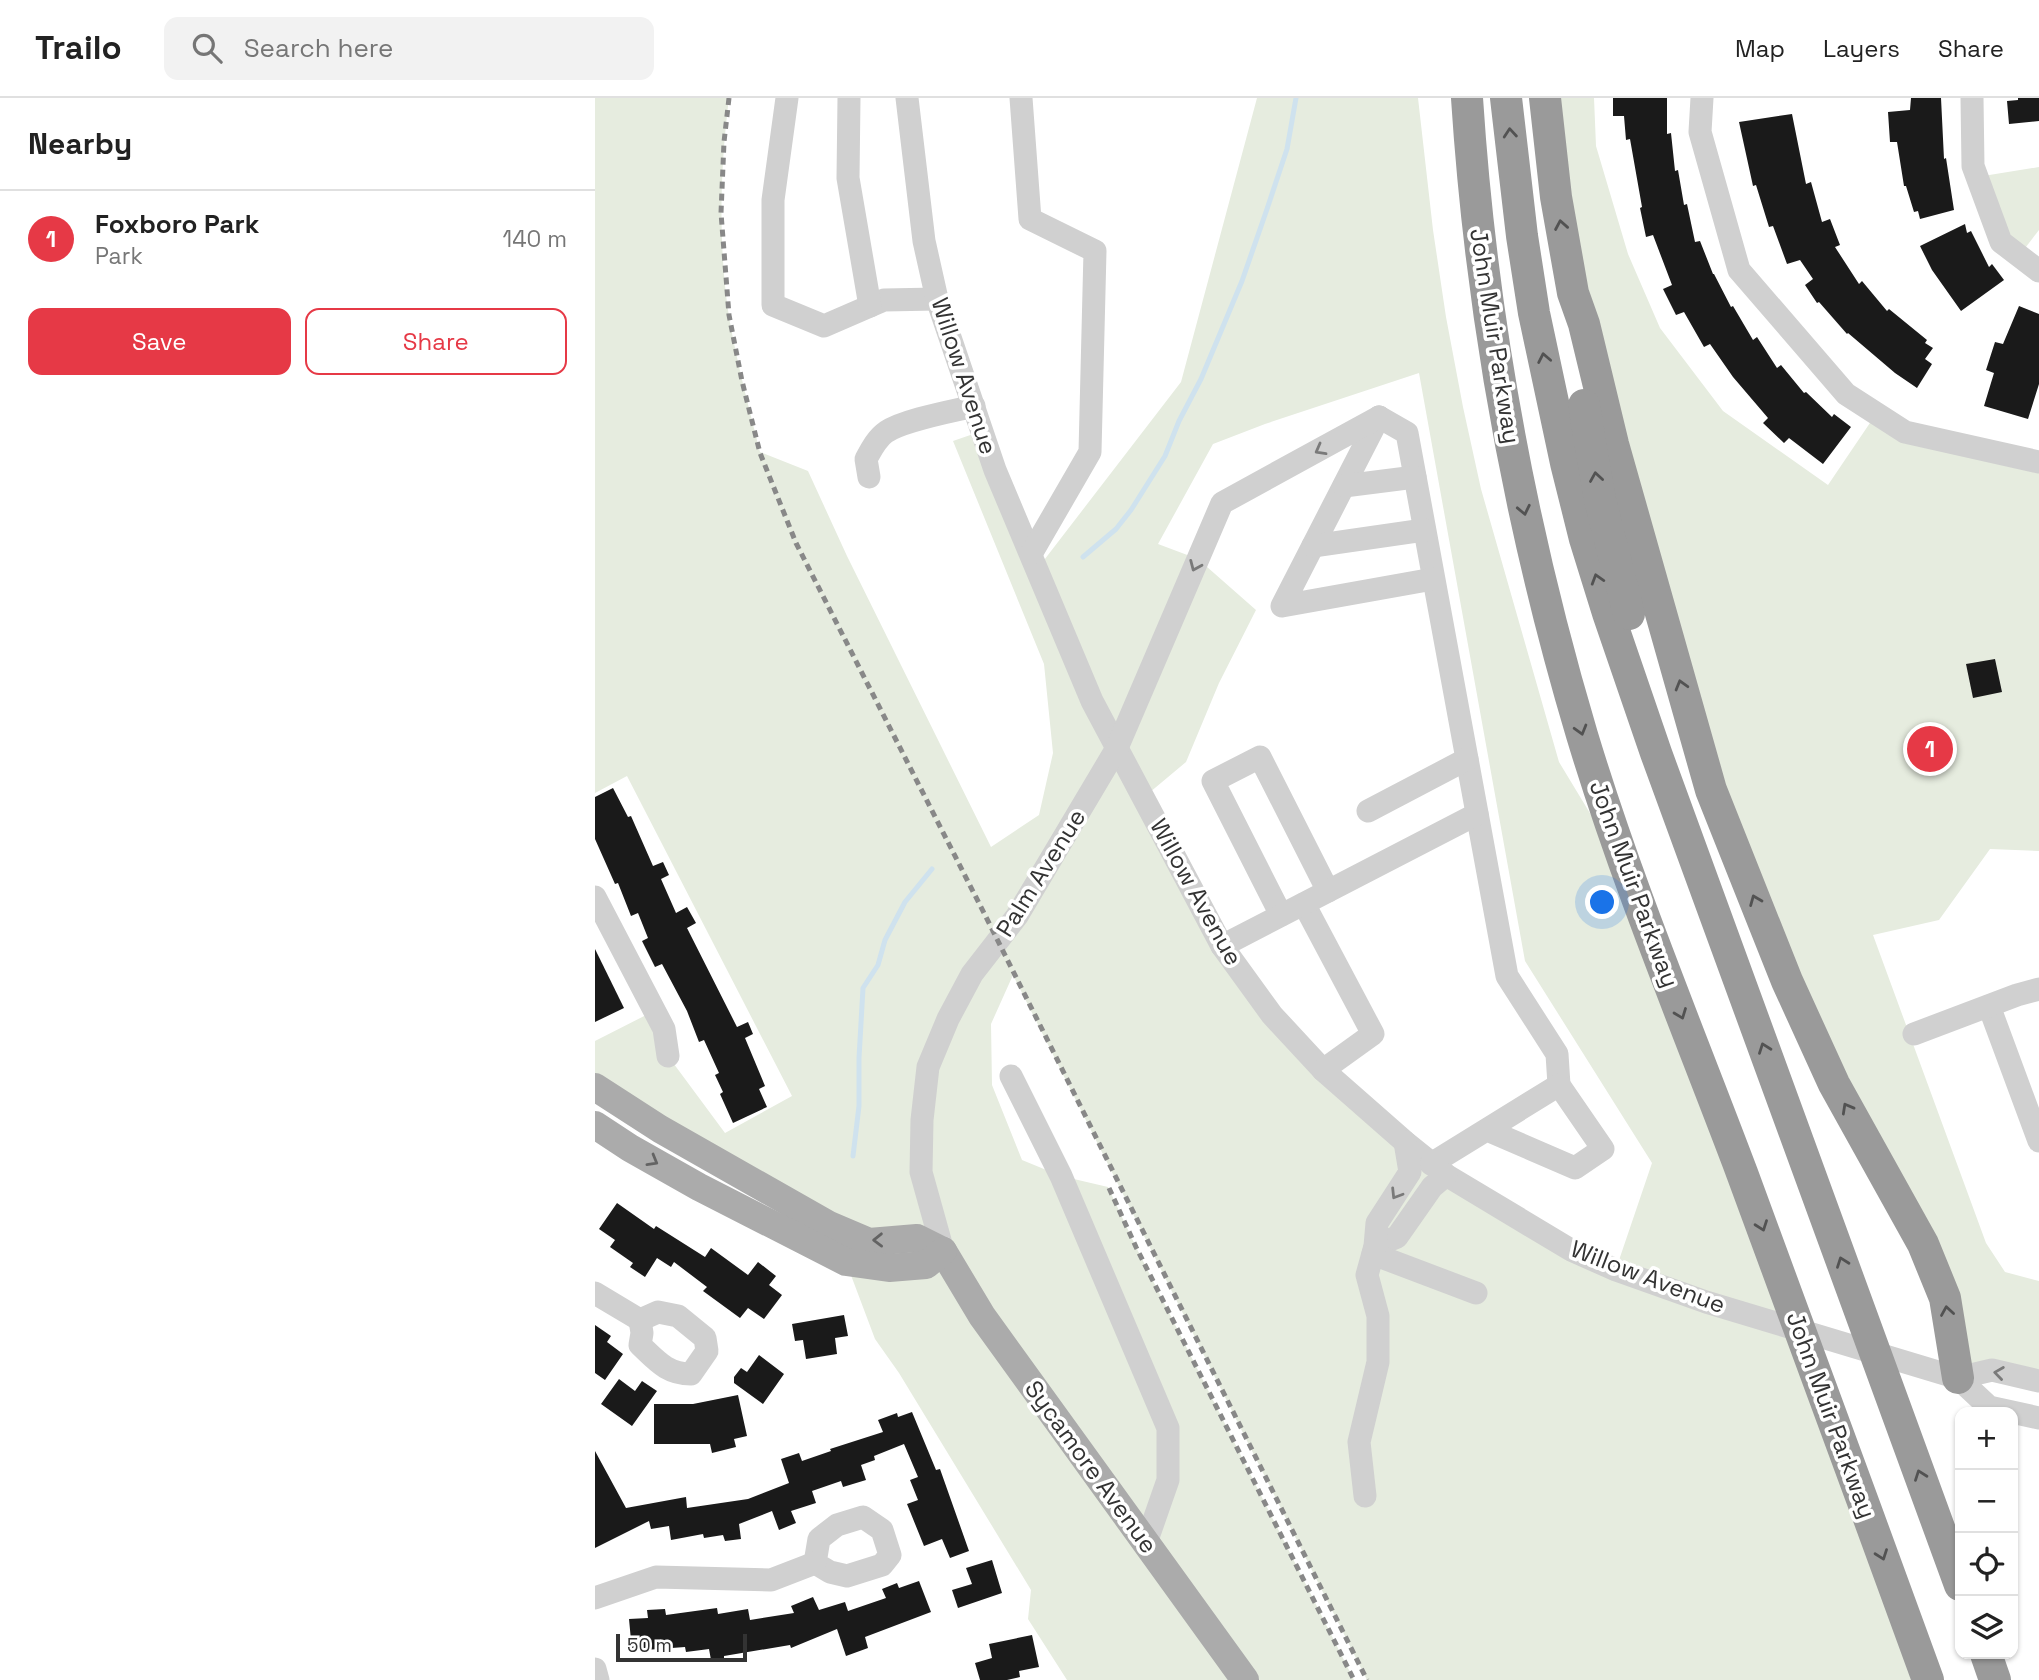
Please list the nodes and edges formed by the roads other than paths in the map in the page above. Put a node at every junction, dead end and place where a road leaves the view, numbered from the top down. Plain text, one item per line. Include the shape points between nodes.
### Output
1 (787, 98) edge
2 (849, 98) edge
3 (907, 98) edge
4 (1021, 98) edge
5 (1467, 98) edge
6 (1506, 98) edge
7 (1545, 98) edge
8 (1702, 98) edge
9 (1972, 98) edge
10 (2039, 271) edge
11 (1573, 293) junction
12 (937, 299) junction
13 (870, 306) junction
14 (974, 406) junction
15 (1379, 418) junction
16 (2039, 462) edge
17 (869, 477) dead end
18 (1415, 477) junction
19 (1344, 486) junction
20 (1425, 530) junction
21 (1313, 546) junction
22 (1031, 554) junction
23 (1433, 579) junction
24 (1117, 748) junction
25 (1467, 759) junction
26 (1368, 811) dead end
27 (1477, 814) junction
28 (1683, 829) junction
29 (1328, 891) junction
30 (595, 897) edge
31 (1304, 904) junction
32 (1280, 915) junction
33 (1222, 946) junction
34 (2039, 989) edge
35 (1989, 1006) junction
36 (1913, 1034) dead end
37 (668, 1056) dead end
38 (1323, 1070) junction
39 (1011, 1076) dead end
40 (1559, 1085) junction
41 (595, 1087) edge
42 (595, 1125) edge
43 (1487, 1130) junction
44 (2039, 1141) edge
45 (1405, 1142) junction
46 (1438, 1169) junction
47 (1374, 1250) junction
48 (943, 1251) junction
49 (595, 1293) edge
50 (1476, 1293) dead end
51 (640, 1320) dead end
52 (1944, 1374) junction
53 (2039, 1381) edge
54 (2039, 1418) edge
55 (1365, 1496) dead end
56 (1146, 1543) junction
57 (815, 1563) dead end
58 (1955, 1571) edge
59 (595, 1598) edge
60 (1988, 1659) edge
61 (595, 1669) edge
62 (598, 1680) edge
63 (1245, 1680) edge
64 (1928, 1680) edge
65 (1995, 1680) edge

1 - 13 street via 773,200 773,304 824,326
2 - 13 street via 848,178
3 - 12 street, Willow Avenue via 924,241
4 - 22 street via 1030,219 1095,251 1090,452
5 -> 64 highway, John Muir Parkway via 1480,244 1508,430 1543,591 1583,737 1631,881
28 -> 6 highway, John Muir Parkway via 1608,613 1566,463 1534,313
11 -> 7 highway
8 - 16 street via 1700,132 1739,270 1846,394 1905,432
9 - 10 street via 1973,166 2001,242
28 -> 11 highway via 1600,500 1571,325
52 -> 11 highway via 1945,1298 1923,1244 1834,1084 1787,981 1711,790
12 - 13 street via 884,300
12 - 14 street, Willow Avenue
14 - 17 street via 886,432 866,459
14 - 22 street, Willow Avenue
15 - 18 street via 1407,433
15 - 19 street
15 -> 24 street, Palm Avenue via 1222,503
18 - 19 street
18 - 20 street
19 - 21 street
20 - 21 street
20 - 23 street
21 - 23 street via 1282,606
22 - 24 street, Willow Avenue via 1092,701
23 - 25 street
24 - 33 street, Willow Avenue
24 - 48 street, Palm Avenue via 1017,916 972,974 928,1068 921,1172
25 - 26 street
25 - 27 street
27 - 29 street
27 - 40 street via 1507,976 1557,1054
58 -> 28 highway, John Muir Parkway
29 - 31 street
29 - 32 street via 1260,757 1213,781
30 - 37 street via 664,1030
31 - 32 street
31 - 38 street via 1373,1034
32 - 33 street
33 - 38 street, Willow Avenue via 1272,1015
34 - 35 street
35 - 36 street
35 - 44 street
38 - 45 street, Willow Avenue
39 - 56 street via 1061,1177 1168,1428 1168,1480
40 - 43 street
40 - 43 street via 1603,1149 1575,1168
48 -> 41 main road via 917,1238 869,1242 829,1226
42 -> 48 main road via 699,1187 846,1262 889,1268 926,1265
43 - 46 street
45 - 46 street, Willow Avenue
45 -> 47 street via 1410,1172 1377,1223
46 - 47 street via 1432,1187 1397,1237
46 - 52 street, Willow Avenue via 1571,1250 1616,1270
47 - 50 street
47 - 55 street via 1367,1275 1378,1316 1378,1362 1359,1443
48 - 56 main road, Sycamore Avenue via 982,1316
49 - 51 street
53 -> 52 street, Willow Avenue via 1992,1370
52 - 54 street, Willow Avenue via 1989,1407
56 - 63 main road, Sycamore Avenue
57 - 59 street via 771,1580 656,1577
60 - 65 highway
61 - 62 street

